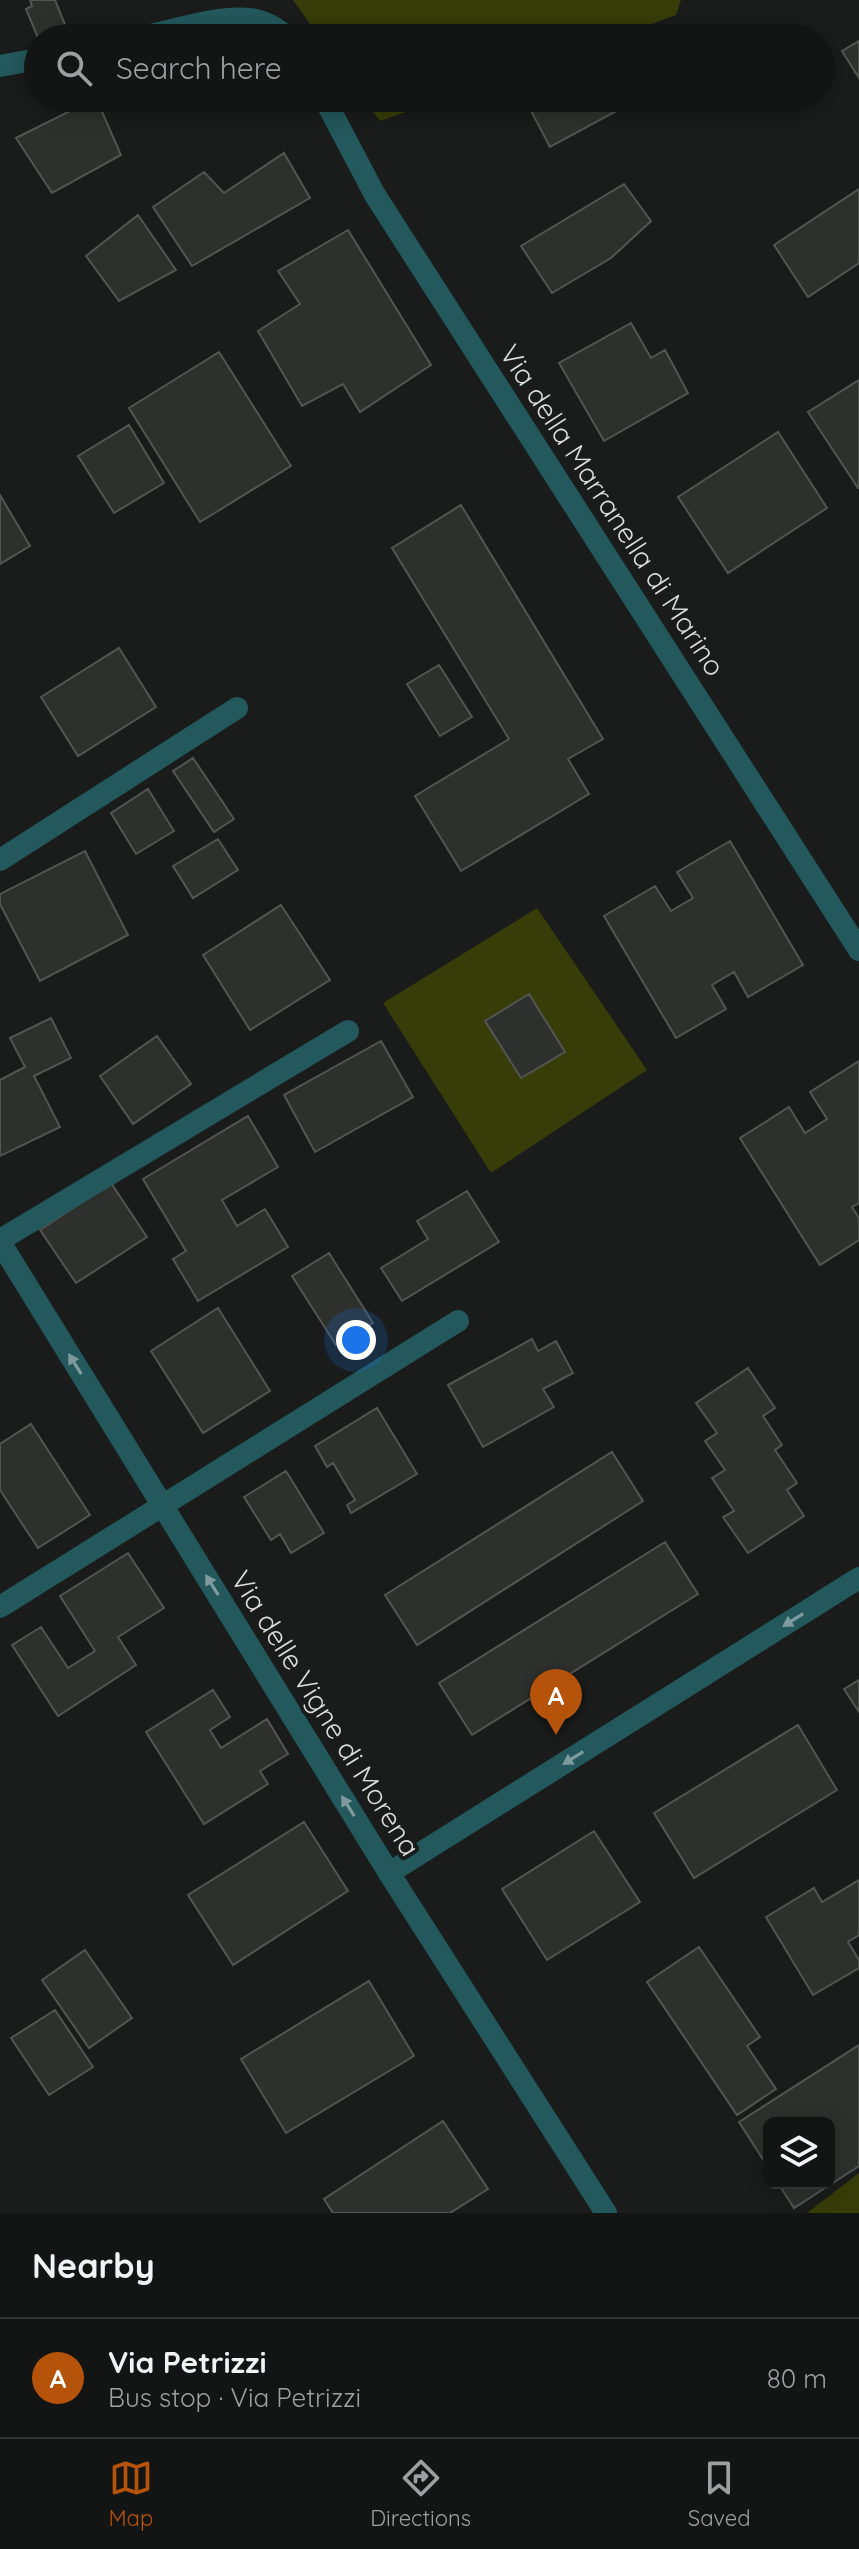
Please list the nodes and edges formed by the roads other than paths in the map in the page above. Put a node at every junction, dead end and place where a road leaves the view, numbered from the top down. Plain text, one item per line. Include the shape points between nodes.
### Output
1 (206, 24) edge
2 (269, 24) edge
3 (24, 62) edge
4 (0, 66) edge
5 (331, 112) edge
6 (237, 708) dead end
7 (0, 860) edge
8 (859, 950) edge
9 (348, 1031) dead end
10 (0, 1241) edge
11 (458, 1321) dead end
12 (163, 1505) junction
13 (859, 1578) edge
14 (0, 1607) edge
15 (389, 1873) junction
16 (606, 2213) edge

1 - 2 street via 246,18
3 - 4 street
5 - 8 street, Via della Marranella di Marino via 375,195
6 - 7 street
9 - 10 street
12 -> 10 street, Via delle Vigne di Morena
11 - 12 street
12 - 14 street
15 -> 12 street, Via delle Vigne di Morena
13 -> 15 street
15 - 16 street, Via delle Vigne di Morena

